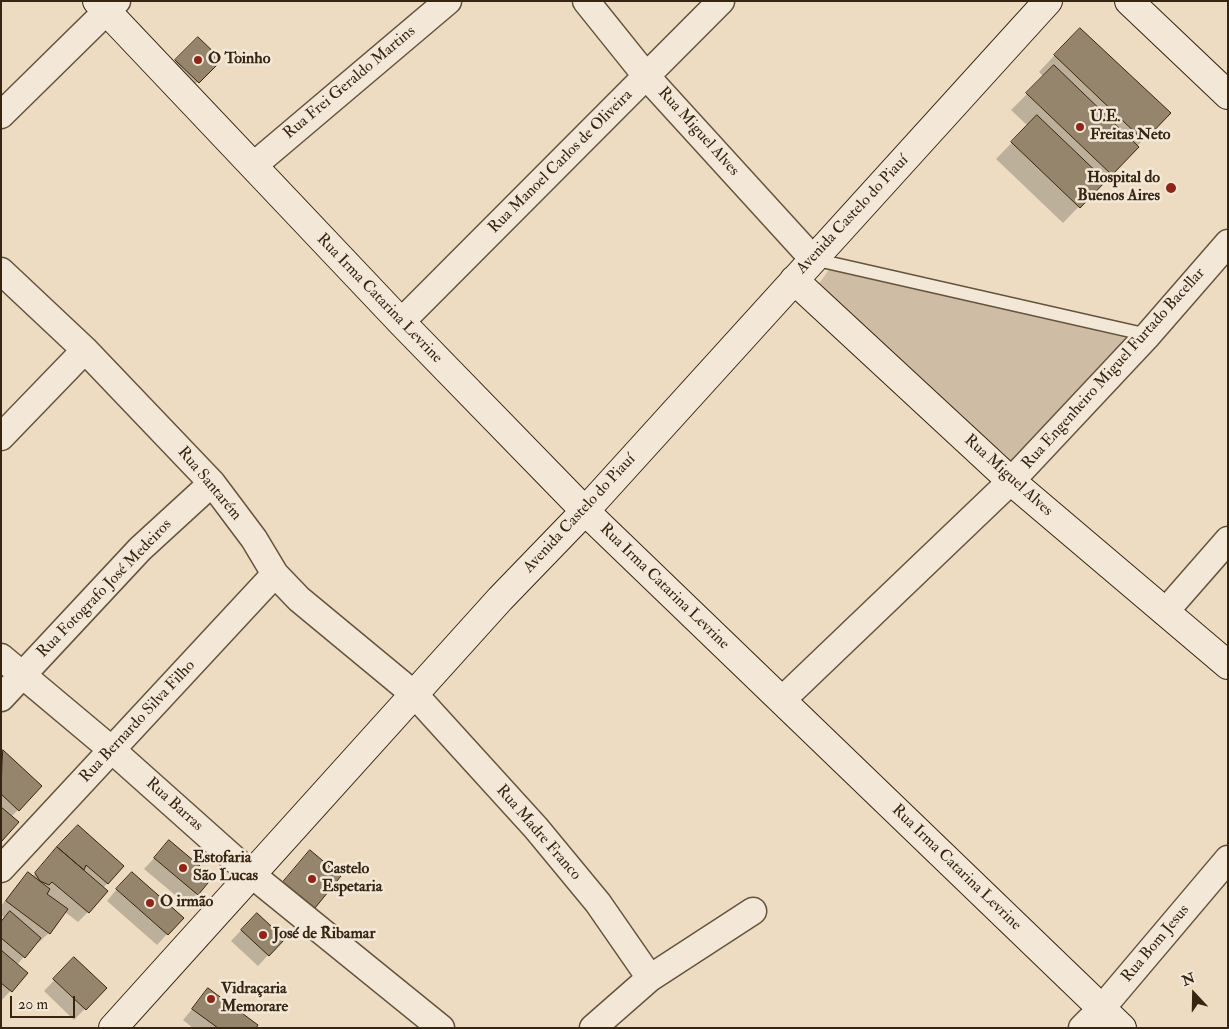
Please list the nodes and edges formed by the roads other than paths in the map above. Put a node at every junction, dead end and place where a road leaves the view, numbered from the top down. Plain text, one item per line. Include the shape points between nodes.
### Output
1 (448, 1) edge
2 (586, 1) edge
3 (721, 1) edge
4 (1048, 1) edge
5 (1129, 1) edge
6 (107, 5) edge
7 (647, 77) junction
8 (1228, 95) edge
9 (1, 116) edge
10 (253, 166) junction
11 (1228, 243) edge
12 (813, 260) junction
13 (1, 271) edge
14 (794, 280) junction
15 (401, 322) junction
16 (1148, 335) junction
17 (85, 350) junction
18 (1, 437) edge
19 (1011, 481) junction
20 (212, 483) junction
21 (585, 511) junction
22 (1228, 540) edge
23 (275, 574) junction
24 (1165, 612) junction
25 (1, 657) edge
26 (1228, 665) edge
27 (22, 676) junction
28 (415, 695) junction
29 (1, 698) edge
30 (782, 700) junction
31 (112, 750) junction
32 (1228, 858) edge
33 (1, 869) edge
34 (251, 874) junction
35 (753, 911) dead end
36 (650, 978) junction
37 (1102, 1008) junction
38 (113, 1028) edge
39 (441, 1028) edge
40 (593, 1028) edge
41 (1082, 1028) edge
42 (1122, 1028) edge

1 - 10 street, Rua Frei Geraldo Martins
2 - 7 street, Rua Miguel Alves
3 - 7 street, Rua Manoel Carlos de Oliveira
4 - 12 street, Avenida Castelo do Piauí
5 - 8 street
6 - 9 street
6 - 10 street, Rua Irma Catarina Levrine
7 - 12 street, Rua Miguel Alves
7 - 15 street, Rua Manoel Carlos de Oliveira
10 - 15 street, Rua Irma Catarina Levrine
11 - 16 street, Rua Engenheiro Miguel Furtado Bacellar
12 - 14 street, Avenida Castelo do Piauí
12 - 16 lane
13 - 17 street, Rua Santarém
14 - 19 street, Rua Miguel Alves
14 - 21 street, Avenida Castelo do Piauí
15 - 21 street, Rua Irma Catarina Levrine
16 - 19 street, Rua Engenheiro Miguel Furtado Bacellar
17 - 18 street
17 - 20 street, Rua Santarém
19 - 24 street, Rua Miguel Alves
19 - 30 street, Rua Engenheiro Miguel Furtado Bacellar
20 - 23 street, Rua Santarém via 254,539
20 - 27 street, Rua Fotografo José Medeiros via 140,549
21 - 28 street, Avenida Castelo do Piauí via 500,599
21 - 30 street, Rua Irma Catarina Levrine
22 - 24 street
23 - 28 street, Rua Santarém via 298,599
23 - 31 street, Rua Bernardo Silva Filho
24 - 26 street, Rua Miguel Alves
25 - 27 street, Rua Barras
27 - 29 street, Rua Fotografo José Medeiros
27 - 31 street, Rua Barras
28 - 34 street, Avenida Castelo do Piauí
28 - 36 street, Rua Madre Franco via 536,828 598,902
30 - 37 street, Rua Irma Catarina Levrine
31 - 33 street, Rua Bernardo Silva Filho
31 - 34 street, Rua Barras
32 - 37 street, Rua Bom Jesus
34 - 38 street, Avenida Castelo do Piauí
34 - 39 street, Rua Barras
35 - 36 street
36 - 40 street
37 - 41 street, Rua Bom Jesus
37 - 42 street, Rua Irma Catarina Levrine

